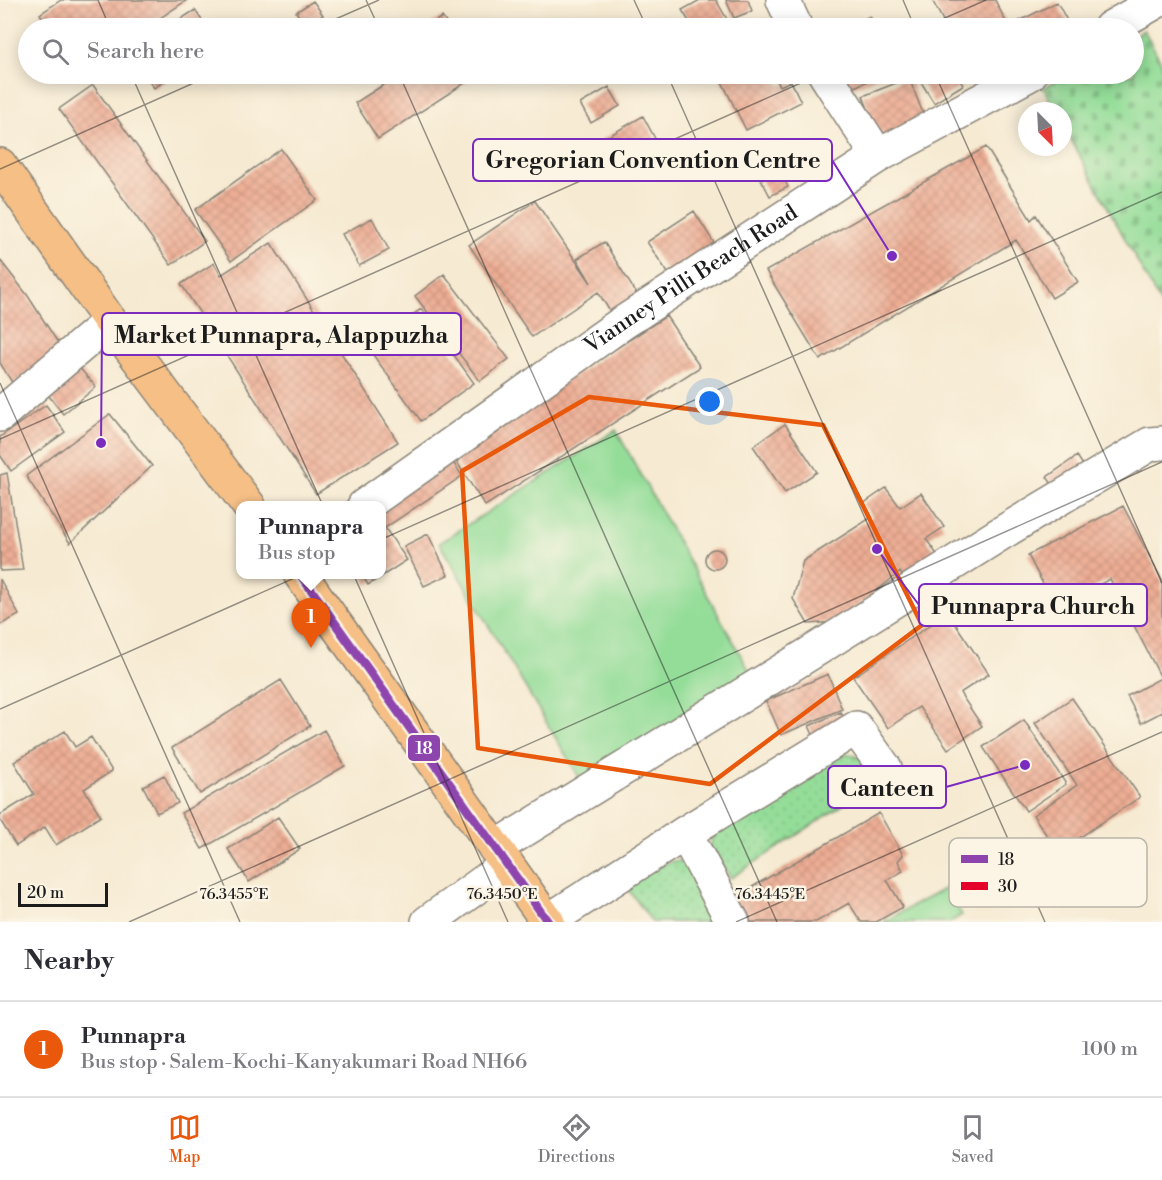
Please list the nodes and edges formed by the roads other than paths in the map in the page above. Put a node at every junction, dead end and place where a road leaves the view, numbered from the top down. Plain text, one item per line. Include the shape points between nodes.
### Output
1 (783, 0) edge
2 (1159, 0) edge
3 (791, 18) edge
4 (1128, 18) edge
5 (831, 84) edge
6 (1011, 84) edge
7 (878, 156) junction
8 (0, 165) edge
9 (110, 321) junction
10 (0, 415) edge
11 (1156, 444) edge
12 (245, 501) edge
13 (371, 501) edge
14 (304, 579) edge
15 (885, 768) dead end
16 (685, 833) junction
17 (501, 856) junction
18 (428, 922) edge
19 (548, 922) edge
20 (733, 922) edge

1 - 3 street
2 - 4 street
5 - 7 street
6 - 7 street, Vianney Pilli Beach Road
7 - 13 street, Vianney Pilli Beach Road via 621,324
8 - 9 highway
9 - 10 street
9 - 12 highway
11 - 17 street via 1000,534 832,639
14 - 17 highway
15 - 16 street via 856,728
16 - 19 street
16 - 20 street
17 - 18 street
17 - 19 highway

